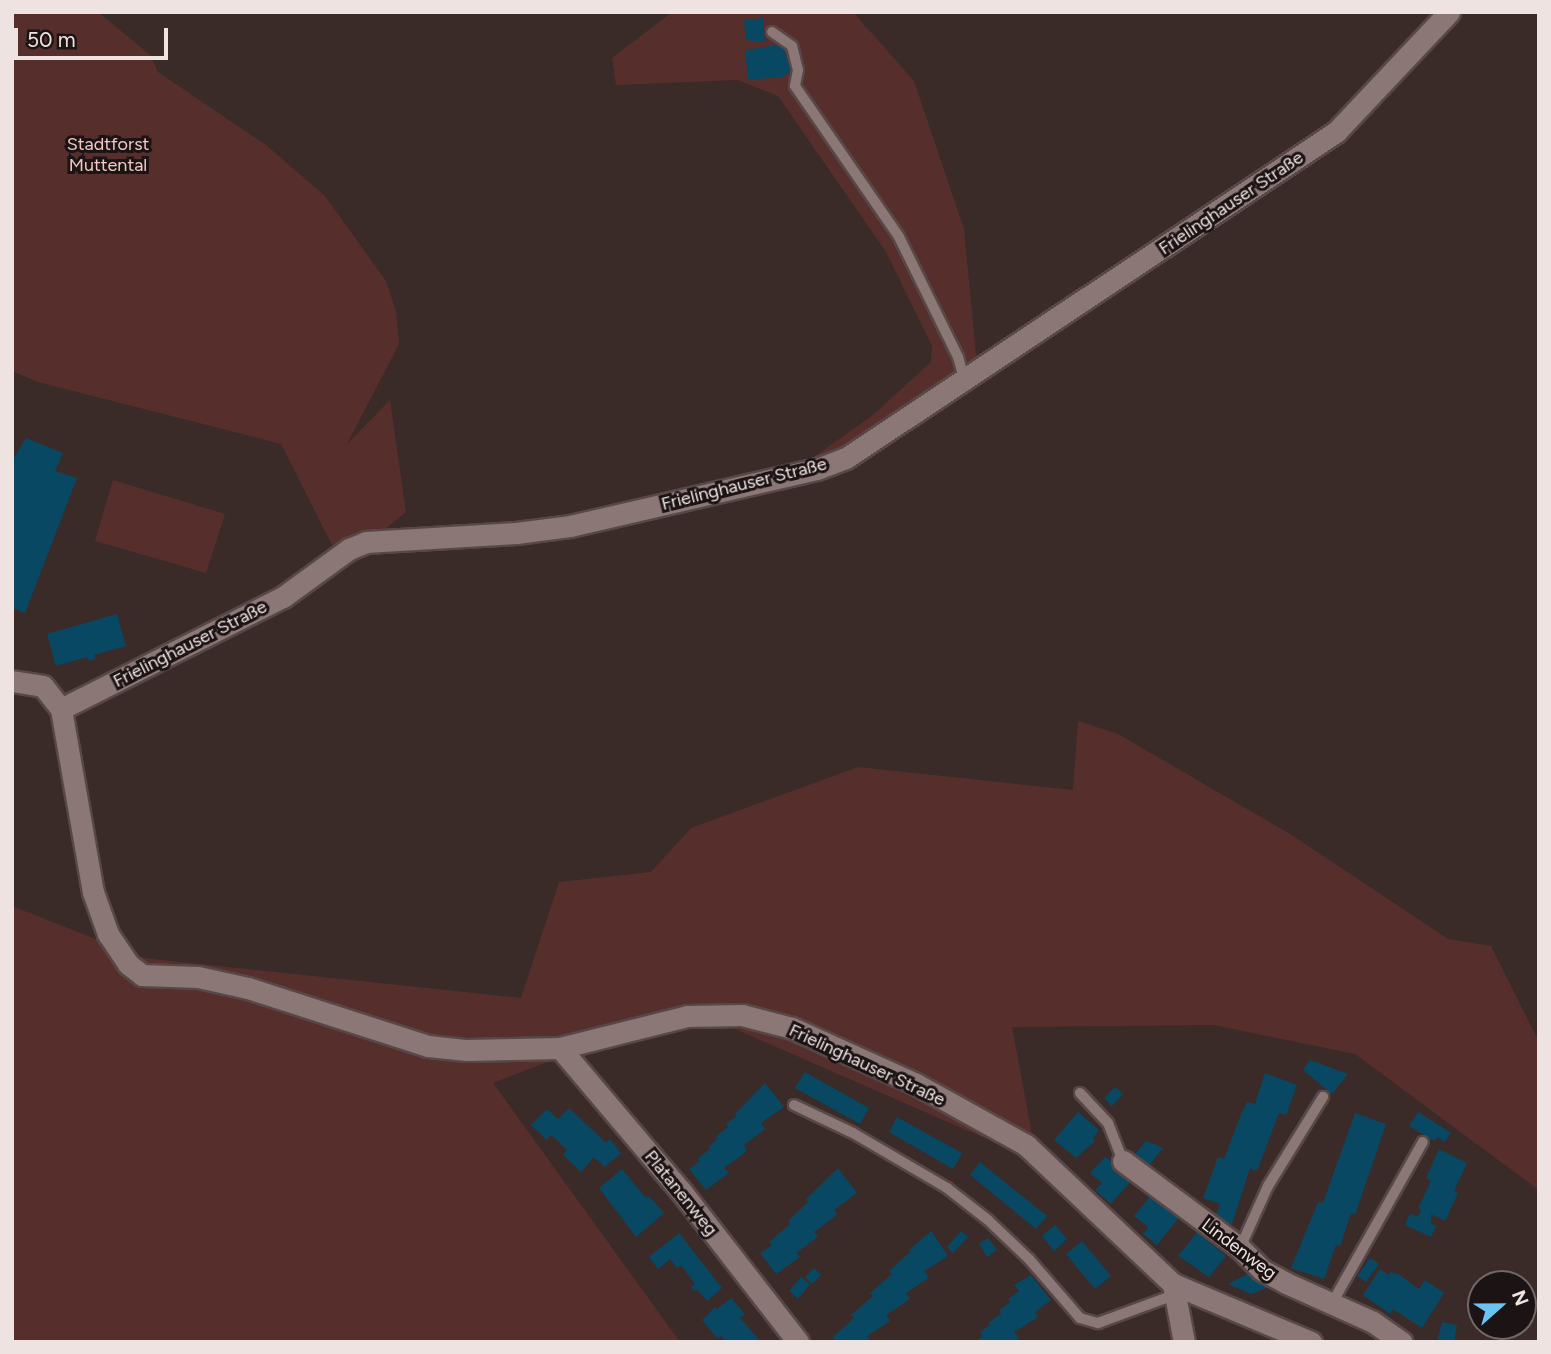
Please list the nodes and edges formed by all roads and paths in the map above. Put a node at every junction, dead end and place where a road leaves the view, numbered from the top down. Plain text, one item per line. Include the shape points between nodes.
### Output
1 (1449, 12) edge
2 (772, 32) dead end
3 (965, 381) junction
4 (12, 681) edge
5 (61, 709) junction
6 (560, 1048) junction
7 (1080, 1093) dead end
8 (1323, 1097) dead end
9 (794, 1105) dead end
10 (1423, 1142) dead end
11 (1123, 1161) joint
12 (1240, 1248) junction
13 (1174, 1289) junction
14 (1331, 1305) junction
15 (798, 1342) edge
16 (1184, 1342) edge
17 (1311, 1342) edge
18 (1402, 1342) edge

1 - 3 street, Frielinghauser Straße via 1336,132
2 - 3 lane via 792,46 795,86 899,237 958,357
3 - 5 street, Frielinghauser Straße via 846,458 817,469 570,526 366,542 349,549 283,597
4 - 5 street via 43,686
5 - 6 street, Frielinghauser Straße via 93,892 108,934 128,964 142,975 198,977 248,988 428,1046
6 - 13 street, Frielinghauser Straße via 687,1016 742,1015 792,1028 916,1084 1026,1145
6 - 15 street, Platanenweg via 681,1191
7 - 11 lane via 1108,1123
8 - 12 lane via 1268,1186
9 - 13 lane via 853,1133 947,1188 1029,1259 1080,1318 1098,1323
10 - 14 lane
11 - 12 street, Lindenweg
12 - 14 street, Lindenweg via 1262,1269
13 - 16 street
13 - 17 street, Frielinghauser Straße
14 - 18 street, Lindenweg via 1373,1322

